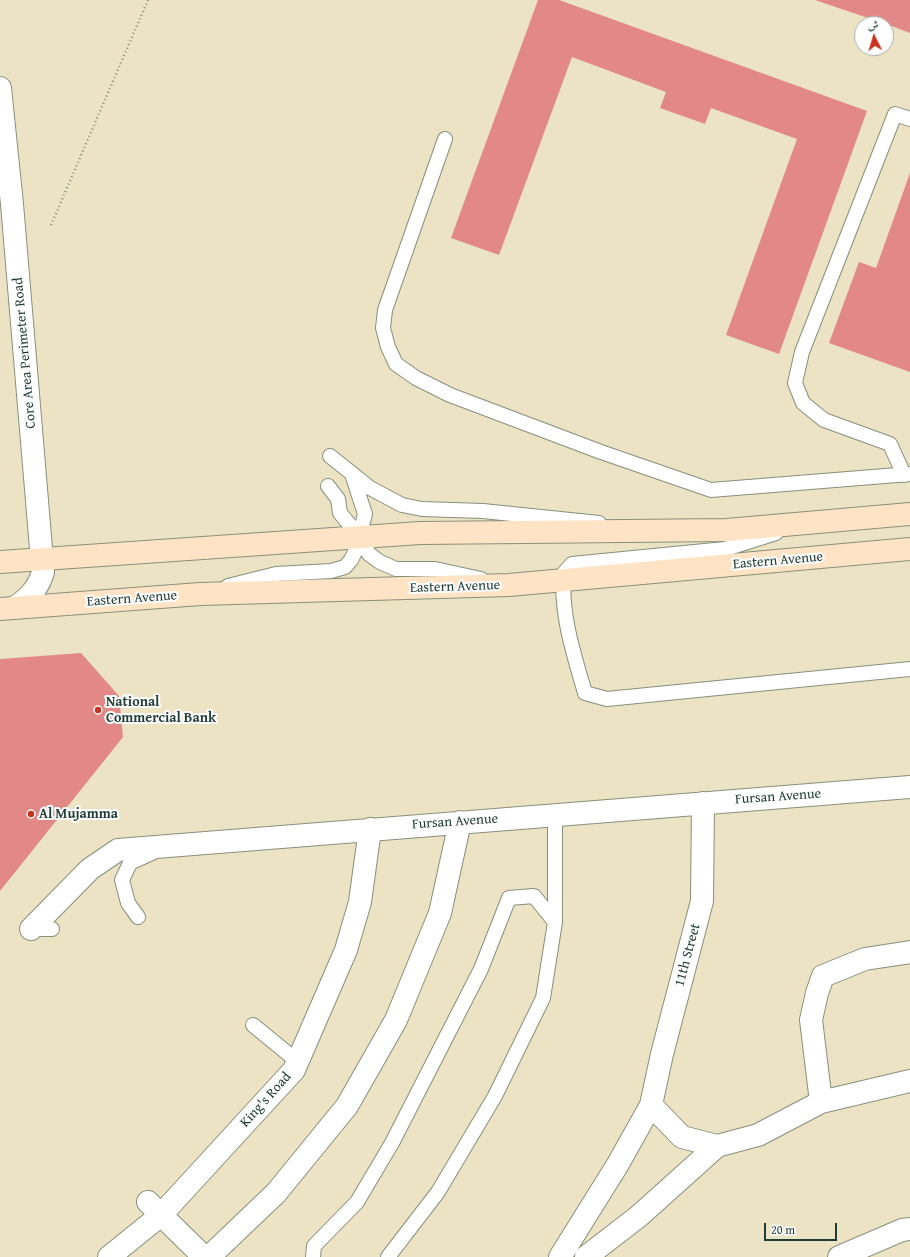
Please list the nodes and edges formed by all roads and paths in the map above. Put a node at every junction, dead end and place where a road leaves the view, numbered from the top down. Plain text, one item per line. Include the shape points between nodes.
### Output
1 (148, 0) edge
2 (0, 88) edge
3 (910, 119) edge
4 (445, 139) dead end
5 (6, 204) edge
6 (51, 225) dead end
7 (330, 456) dead end
8 (351, 473) junction
9 (907, 474) edge
10 (328, 486) dead end
11 (905, 516) edge
12 (805, 523) junction
13 (657, 530) junction
14 (360, 538) junction
15 (910, 550) edge
16 (42, 559) junction
17 (0, 562) edge
18 (563, 581) junction
19 (509, 585) junction
20 (200, 594) junction
21 (7, 609) edge
22 (910, 669) edge
23 (910, 787) edge
24 (703, 803) junction
25 (555, 814) junction
26 (460, 822) junction
27 (370, 829) junction
28 (165, 846) junction
29 (138, 917) dead end
30 (555, 922) junction
31 (31, 928) joint
32 (52, 929) dead end
33 (910, 952) edge
34 (253, 1025) dead end
35 (297, 1061) junction
36 (910, 1081) edge
37 (821, 1102) junction
38 (651, 1105) junction
39 (717, 1146) junction
40 (155, 1208) junction
41 (910, 1229) edge
42 (570, 1252) edge
43 (108, 1257) edge
44 (204, 1257) edge
45 (209, 1257) edge
46 (313, 1257) edge
47 (388, 1257) edge
48 (586, 1257) edge
49 (839, 1257) edge

1 - 6 path
2 - 5 street, Core Area Perimeter Road
3 - 9 lane via 896,114 802,352 795,383 803,403 824,420 890,444
4 - 9 lane via 385,310 383,328 396,364 416,378 450,395 711,490
5 - 16 street, Core Area Perimeter Road
7 - 8 lane
8 - 13 lane via 383,497 402,505 422,509 554,517
8 - 14 lane via 365,514
10 - 14 lane via 338,499 340,513
11 - 12 main road
12 - 13 main road via 727,530
12 - 18 lane via 725,549 579,562 567,568
13 - 14 main road via 420,533
14 - 16 main road
14 - 19 lane via 369,554 396,569 435,569
14 - 20 lane via 351,560 345,567 331,571 276,574
15 - 18 main road, Eastern Avenue
16 - 17 main road
16 - 21 street, Core Area Perimeter Road via 43,572 31,596
18 - 19 main road, Eastern Avenue
18 - 22 lane via 570,640 585,694 607,699
19 - 20 main road, Eastern Avenue
20 - 21 main road, Eastern Avenue
23 - 24 street, Fursan Avenue
24 - 25 street, Fursan Avenue
24 - 38 street, 11th Street via 702,901
25 - 26 street, Fursan Avenue
25 - 30 lane
26 - 27 street, Fursan Avenue
26 - 45 street via 440,913 396,1020 351,1099 276,1193
27 - 28 street, Fursan Avenue
27 - 35 street, King's Road via 360,902 346,950
28 - 29 lane via 130,863 122,880 128,903
28 - 31 street, Fursan Avenue via 118,850 90,869
30 - 46 lane via 534,896 509,898 481,969 392,1143 357,1202 314,1246
30 - 47 lane via 543,998 495,1096 438,1192
31 - 32 lane
33 - 37 street via 865,959 823,976 811,1020
34 - 35 lane
35 - 40 street, King's Road via 294,1070
36 - 37 street
37 - 39 street via 758,1135
38 - 39 street via 682,1137
38 - 42 street, 11th Street
39 - 48 street via 639,1216
40 - 43 street, King's Road
40 - 44 street
41 - 49 street via 902,1230

